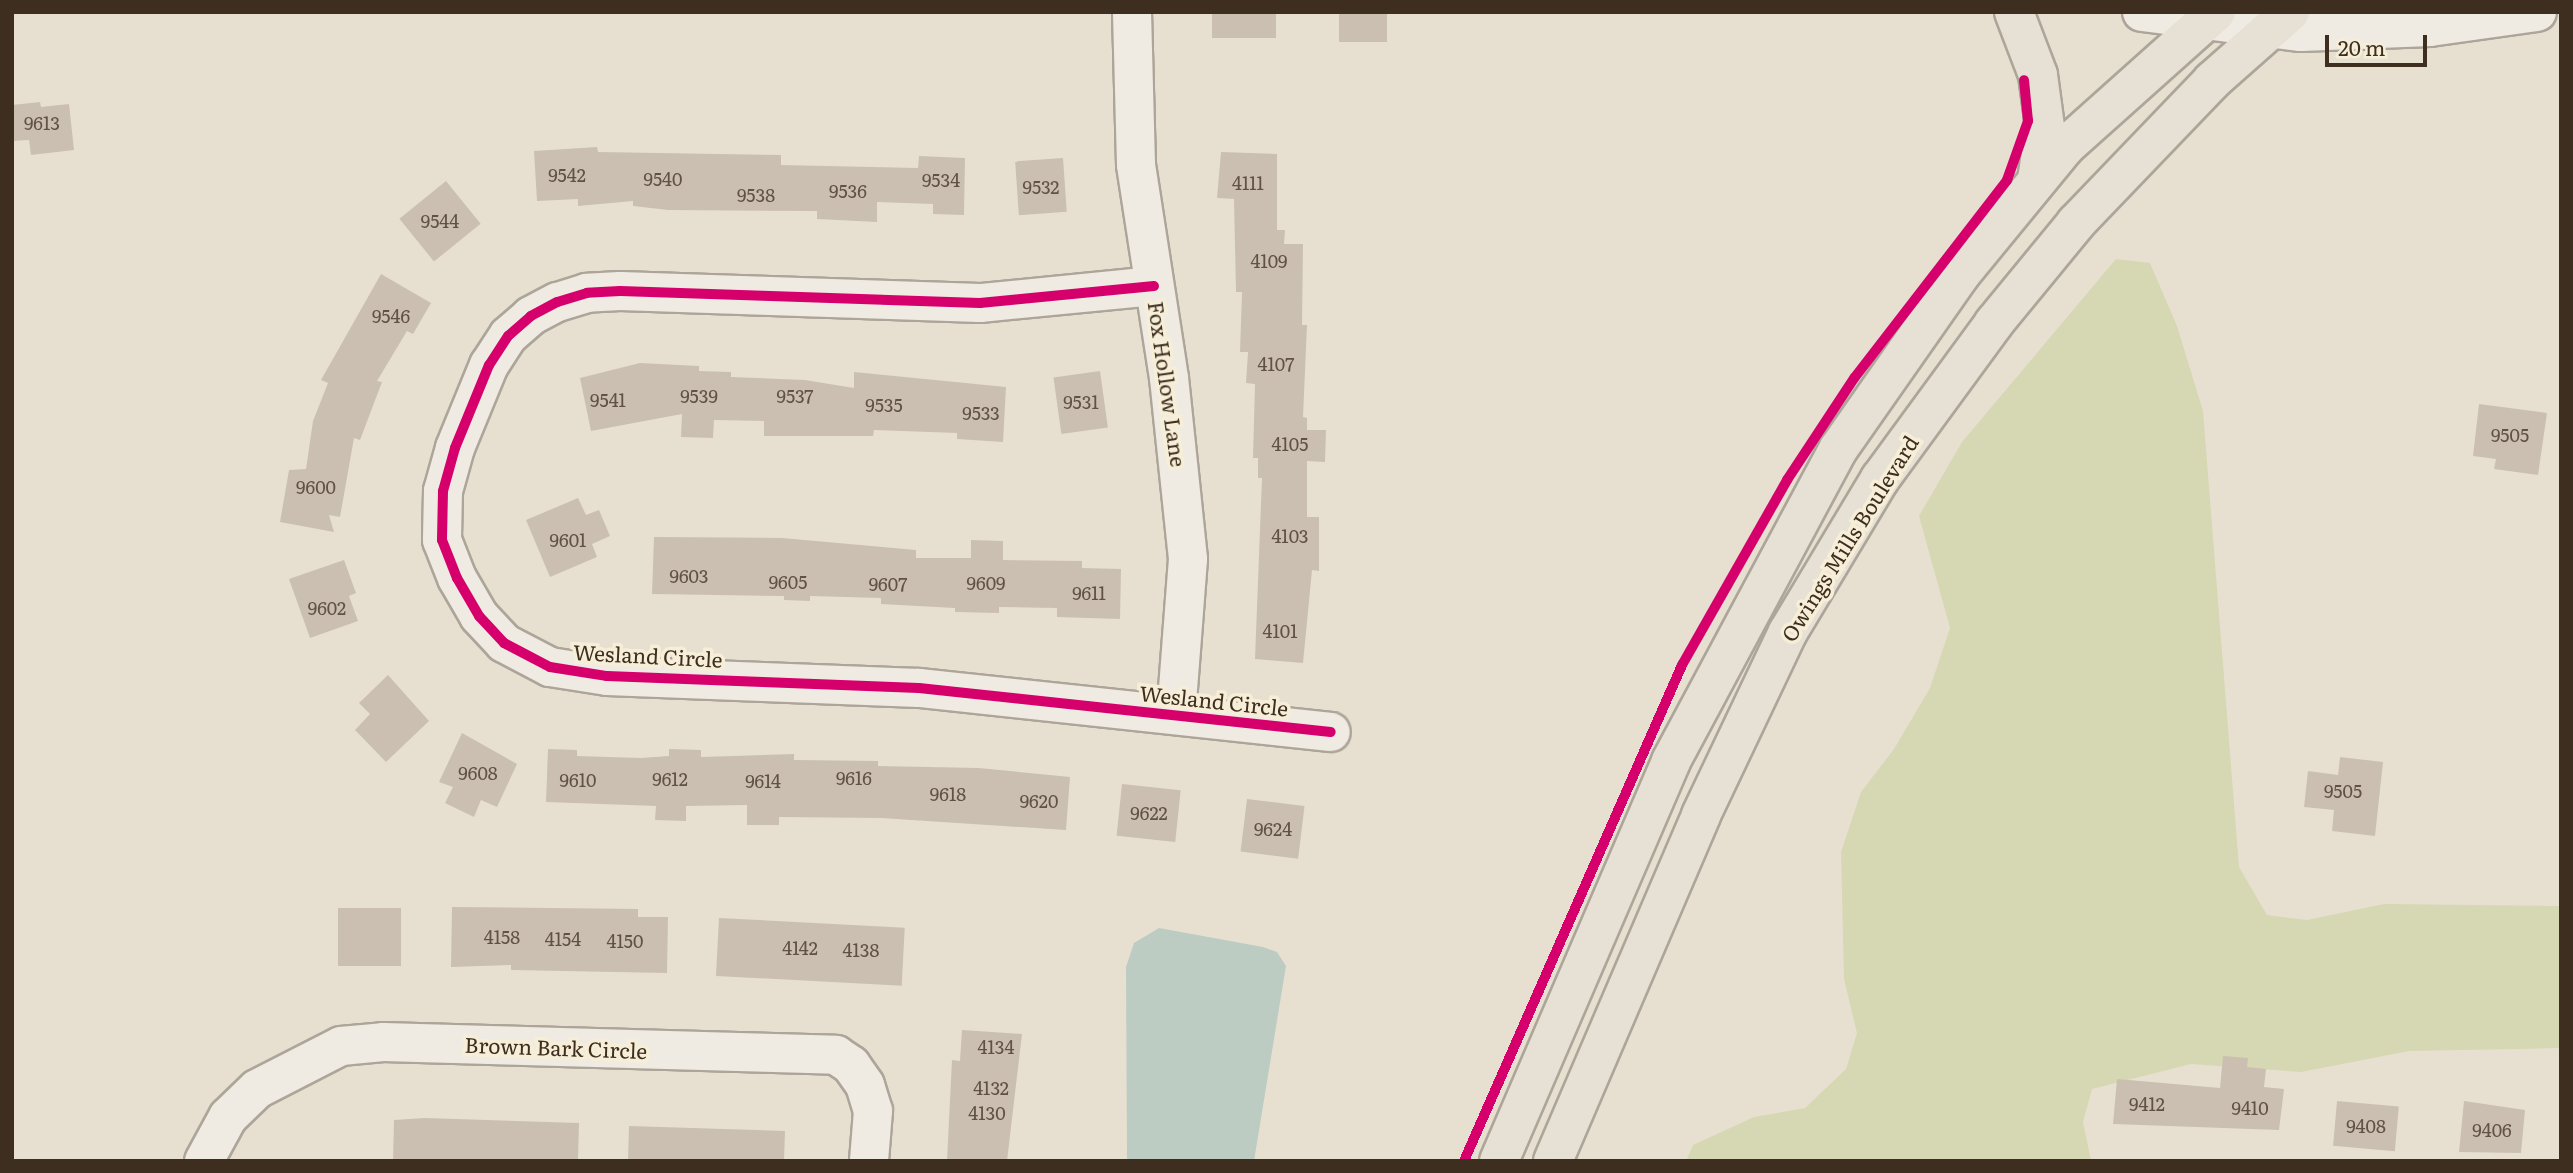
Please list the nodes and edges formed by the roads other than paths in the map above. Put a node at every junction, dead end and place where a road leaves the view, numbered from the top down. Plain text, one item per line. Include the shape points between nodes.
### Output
1 (1132, 12) edge
2 (2014, 12) edge
3 (2142, 12) edge
4 (2537, 12) edge
5 (2211, 16) edge
6 (2279, 22) edge
7 (2037, 182) junction
8 (1154, 286) junction
9 (1175, 715) junction
10 (1331, 732) dead end
11 (204, 1161) edge
12 (869, 1161) edge
13 (1499, 1161) edge
14 (1553, 1161) edge

1 - 8 street, Fox Hollow Lane via 1136,165
2 - 7 main road via 2038,75 2045,127
3 - 5 street
4 - 6 street via 2430,27
5 - 6 street
5 - 7 main road via 2066,146
6 - 14 main road, Owings Mills Boulevard via 2212,81 2076,223 1994,323 1880,480 1788,632 1701,815
7 - 13 main road via 1960,275 1839,448 1714,673 1671,761
8 - 9 street, Fox Hollow Lane via 1188,559
8 - 9 street, Wesland Circle via 980,303 620,291 587,293 557,302 531,316 509,336 489,365 443,491 442,540 479,616 505,643 550,667 607,676 919,688
9 - 10 street, Wesland Circle
11 - 12 street, Brown Bark Circle via 228,1117 257,1088 341,1046 383,1042 836,1055 851,1065 865,1085 873,1111

